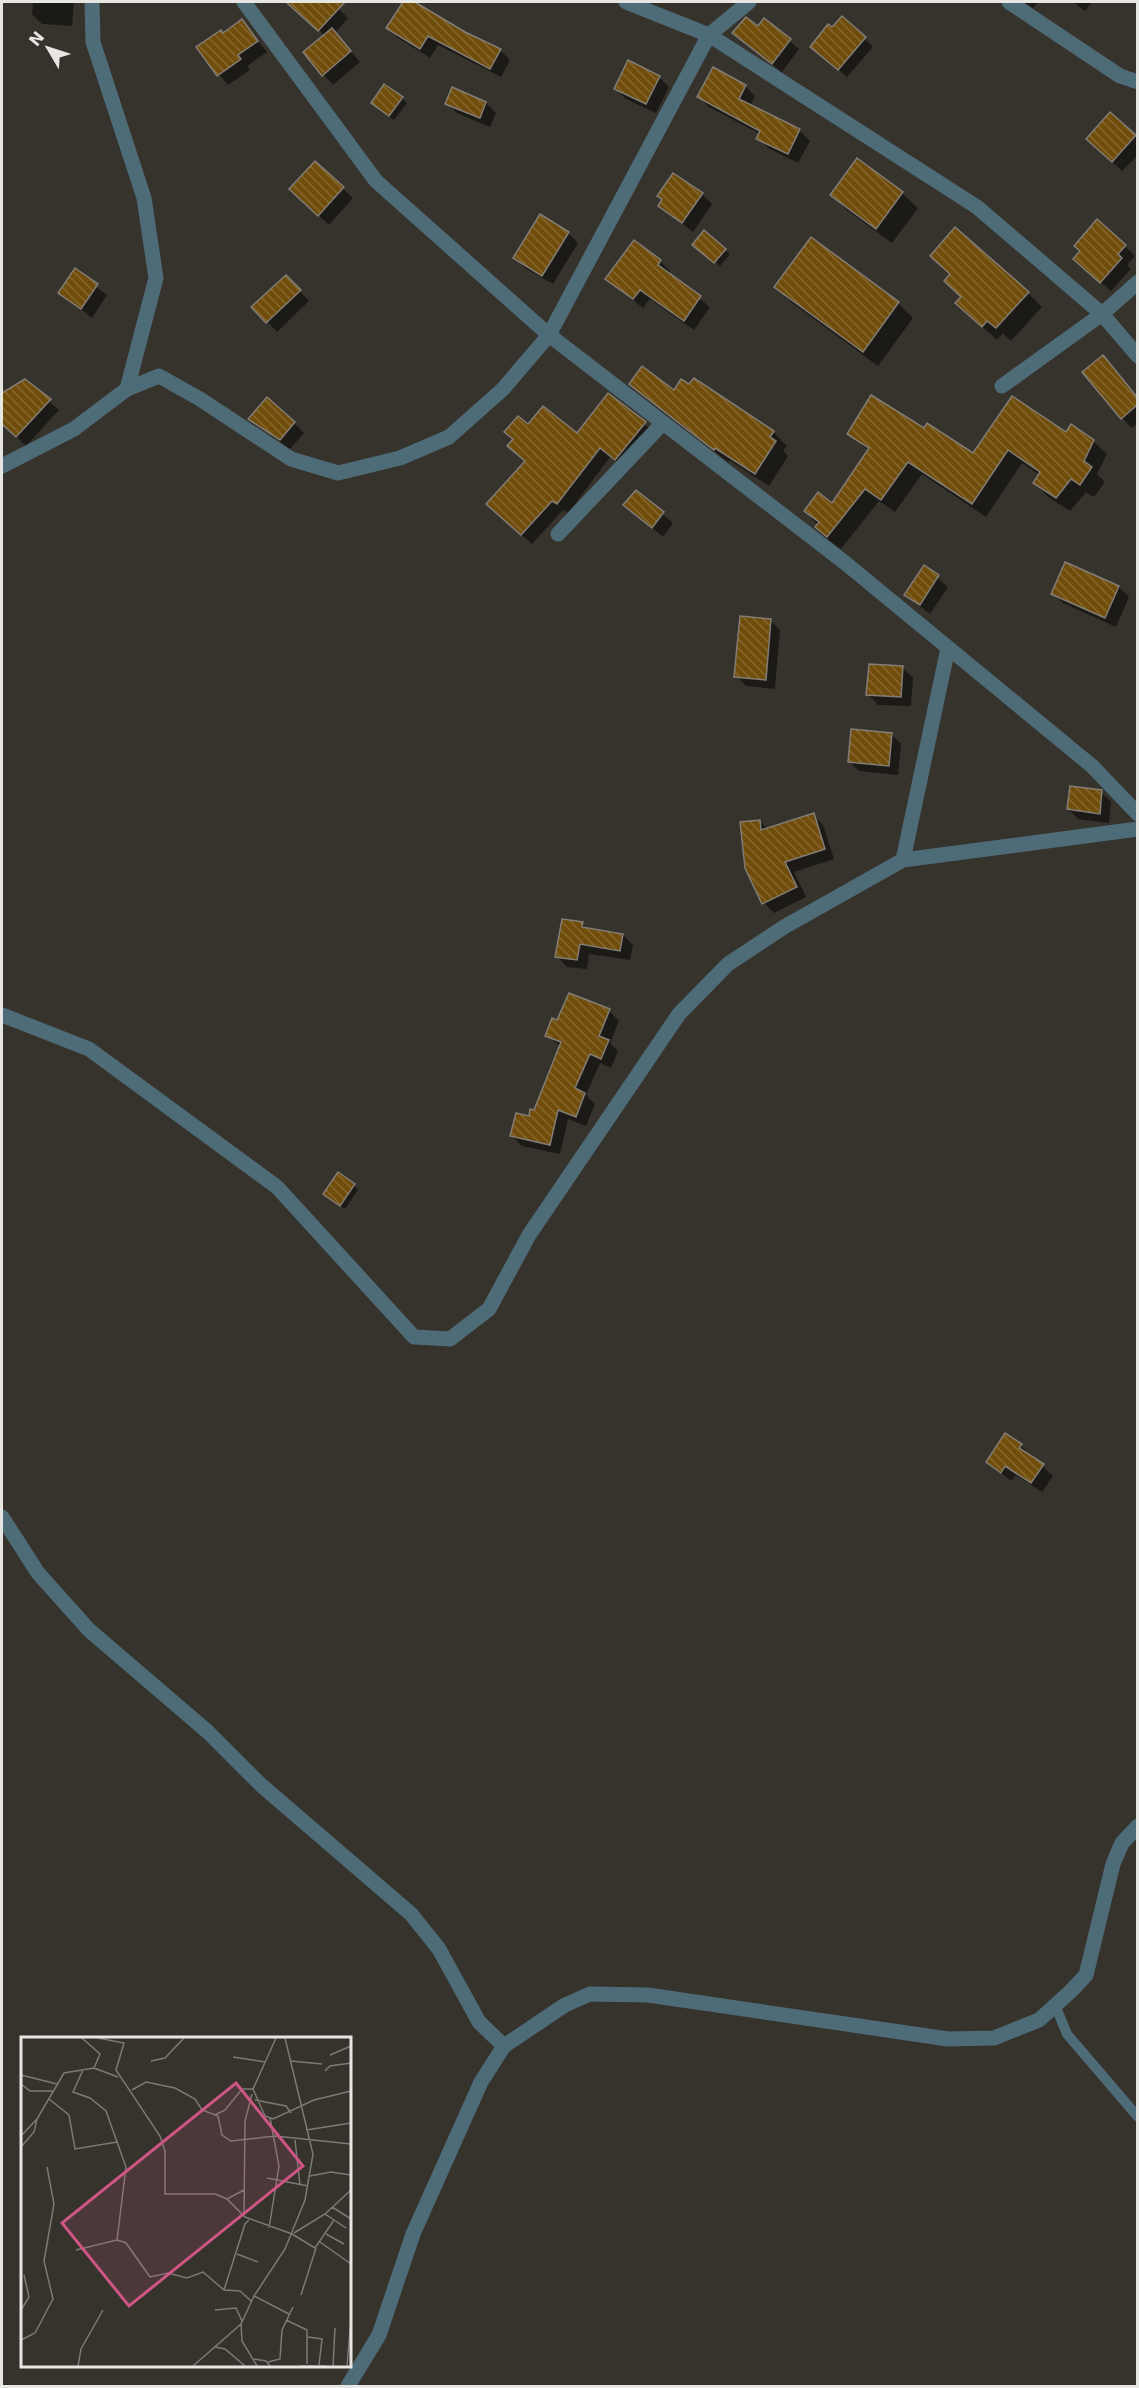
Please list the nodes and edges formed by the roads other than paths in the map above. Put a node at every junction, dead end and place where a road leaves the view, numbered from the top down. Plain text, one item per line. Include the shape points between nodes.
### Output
1 (92, 2) edge
2 (244, 2) edge
3 (626, 2) edge
4 (749, 2) edge
5 (1009, 2) edge
6 (709, 35) junction
7 (1137, 82) edge
8 (1137, 282) edge
9 (1102, 314) junction
10 (549, 335) junction
11 (1137, 356) edge
12 (1002, 386) dead end
13 (127, 389) junction
14 (663, 423) junction
15 (2, 466) edge
16 (558, 534) dead end
17 (948, 648) junction
18 (1137, 814) edge
19 (1137, 829) edge
20 (903, 860) junction
21 (2, 1015) edge
22 (2, 1517) edge
23 (1137, 1826) edge
24 (1055, 2005) junction
25 (504, 2046) junction
26 (1137, 2117) edge
27 (348, 2386) edge

1 - 13 street via 93,42 144,198 156,278
2 - 10 street via 376,181
3 - 6 street
4 - 6 street
5 - 7 street via 1120,76
6 - 9 street via 977,207
6 - 10 street
8 - 9 street
9 - 11 street
9 - 12 street
10 - 13 street via 503,389 449,437 400,458 338,473 291,459 159,376
10 - 14 street
13 - 15 street via 74,429
14 - 16 street
14 - 17 street via 844,562
17 - 18 street via 1092,766
17 - 20 street
19 - 20 street
20 - 21 street via 784,927 728,964 680,1014 529,1235 489,1309 450,1339 414,1336 277,1187 88,1049
22 - 25 street via 38,1573 89,1630 411,1914 439,1950 479,2022
23 - 24 street via 1122,1843 1113,1864 1086,1975
24 - 25 street via 1039,2020 994,2038 948,2039 648,1995 590,1994 565,2005
24 - 26 lane via 1067,2034
25 - 27 street via 481,2082 412,2234 379,2335

